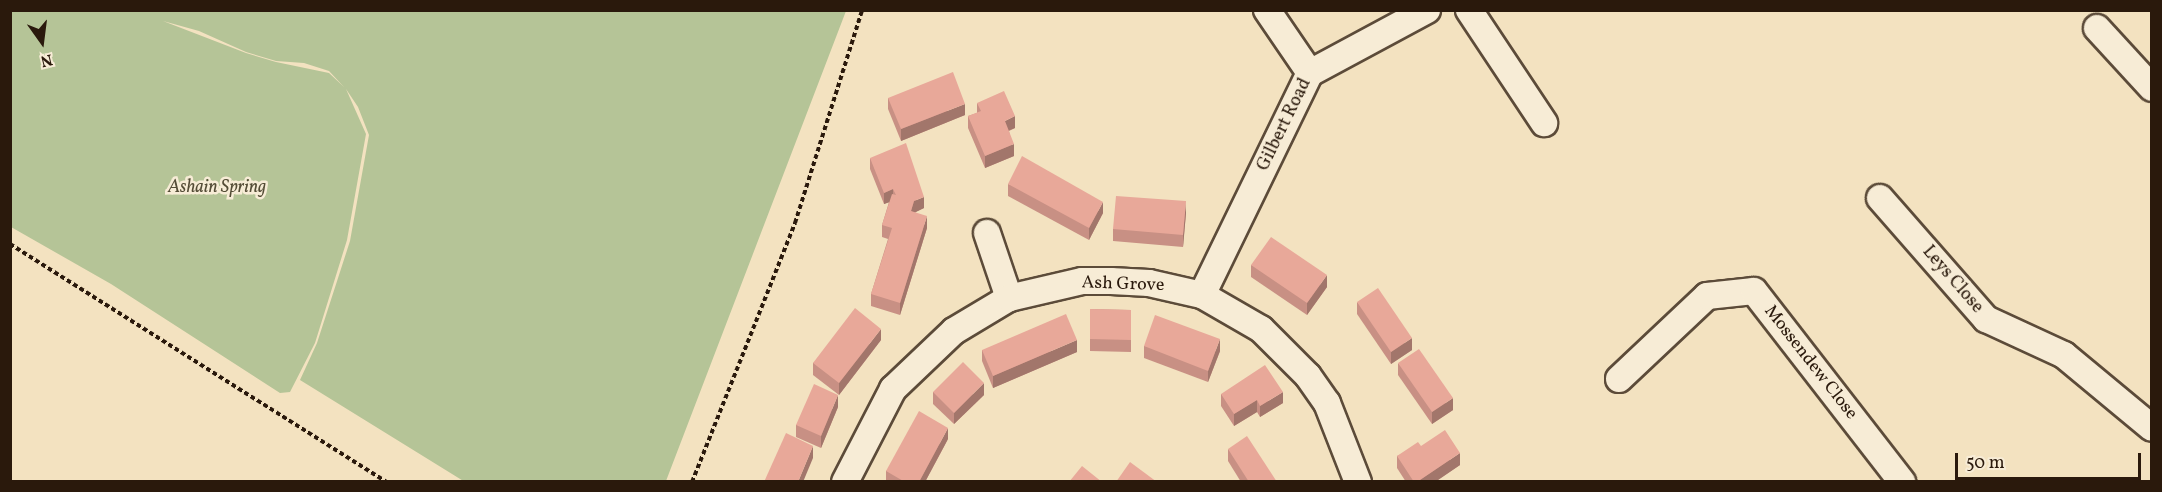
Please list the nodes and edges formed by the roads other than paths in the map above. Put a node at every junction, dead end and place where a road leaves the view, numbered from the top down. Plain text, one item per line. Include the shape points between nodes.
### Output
1 (1267, 10) edge
2 (1427, 10) edge
3 (1469, 10) edge
4 (2097, 27) dead end
5 (1310, 73) junction
6 (2151, 88) edge
7 (1544, 123) dead end
8 (1880, 198) dead end
9 (987, 233) dead end
10 (1202, 295) junction
11 (1009, 298) junction
12 (1619, 379) dead end
13 (2151, 428) edge
14 (845, 482) edge
15 (1358, 482) edge
16 (1902, 482) edge

1 - 5 street
2 - 5 street, Gilbert Road
3 - 7 street
4 - 6 street
5 - 10 street, Gilbert Road
8 - 13 street, Leys Close via 1986,319 2064,355
9 - 11 street
10 - 11 street, Ash Grove via 1149,283 1082,281
10 - 15 street, Ash Grove via 1261,329 1308,376 1327,403
11 - 14 street, Ash Grove via 932,348 893,389
12 - 16 street, Mossendew Close via 1707,296 1754,291

